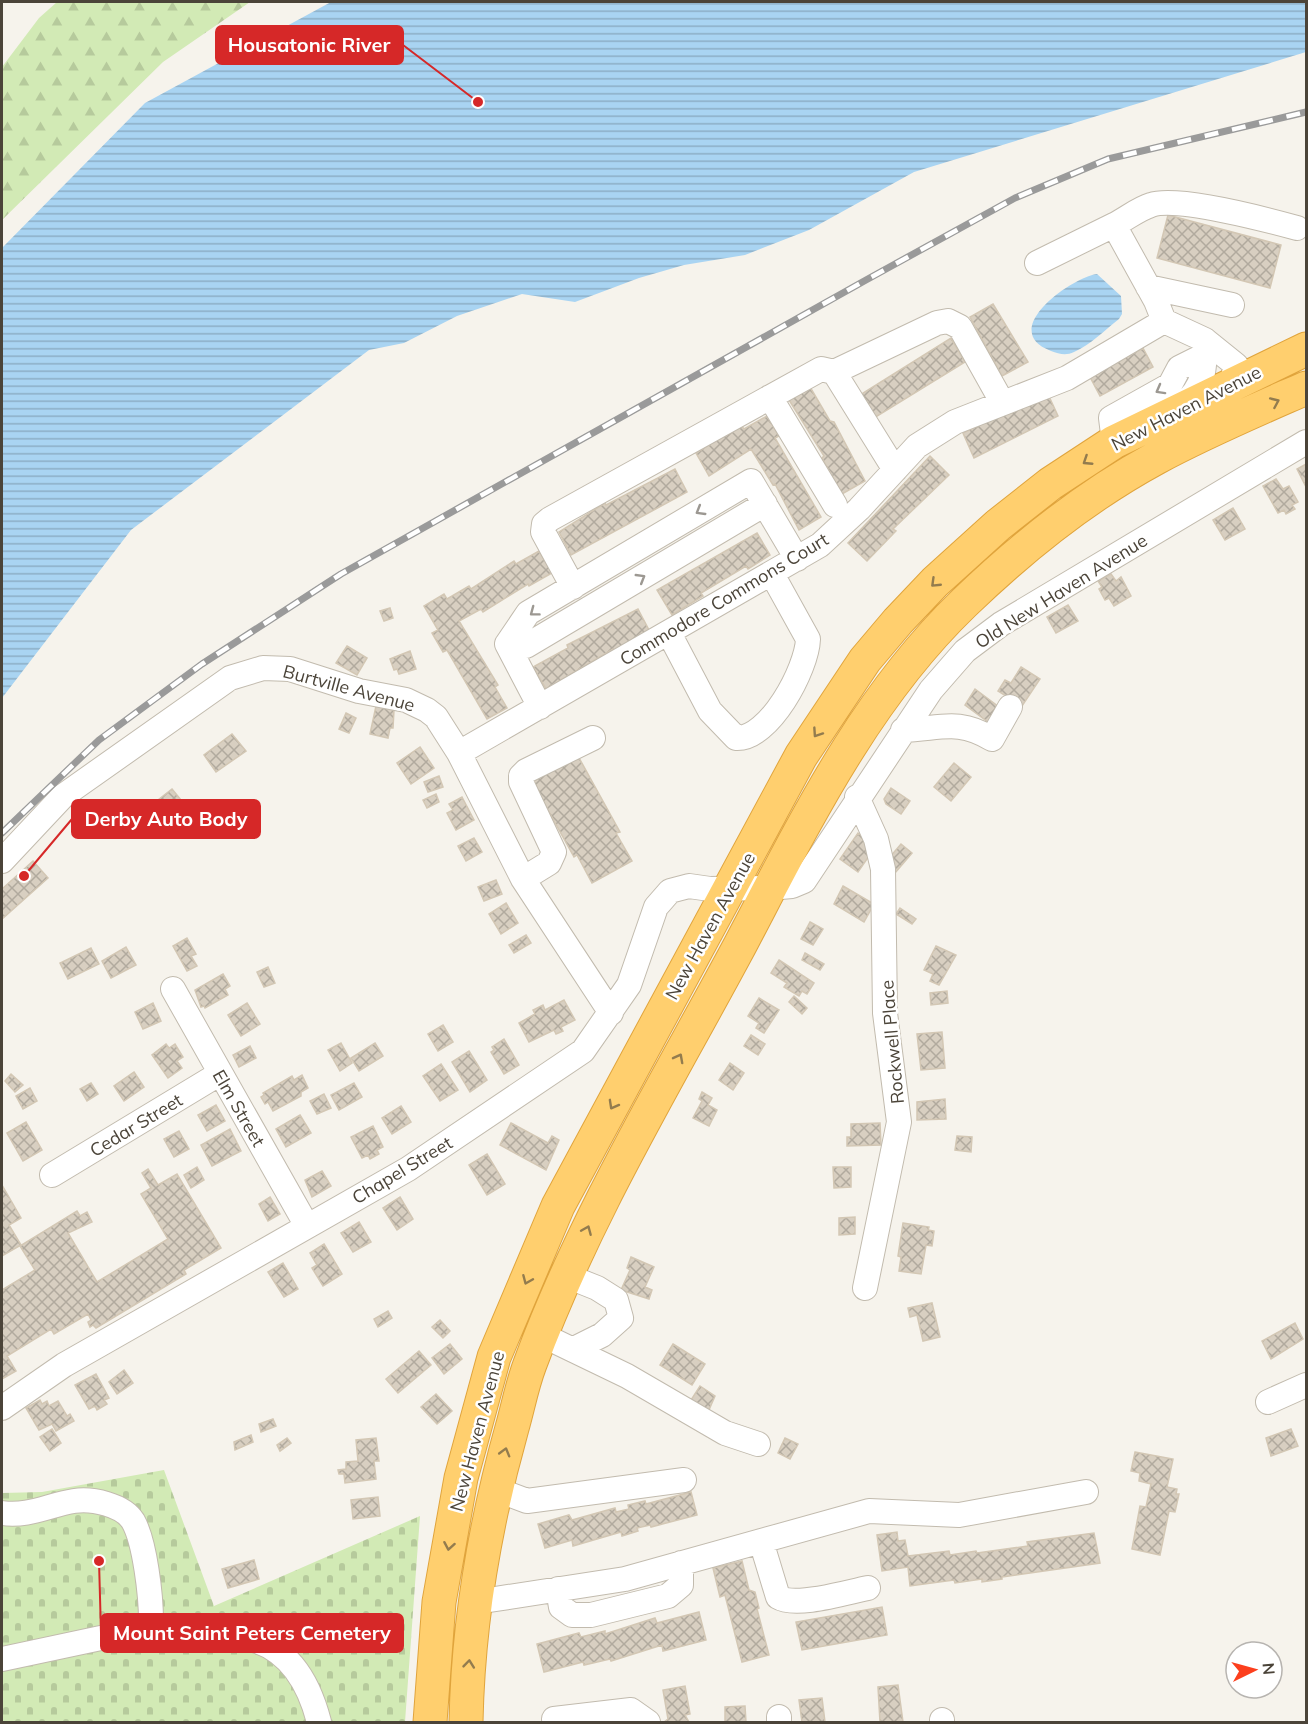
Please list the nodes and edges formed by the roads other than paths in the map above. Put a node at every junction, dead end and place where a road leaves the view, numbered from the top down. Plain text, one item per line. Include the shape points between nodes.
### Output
1 (1114, 225) junction
2 (1297, 228) dead end
3 (1037, 263) dead end
4 (1148, 287) junction
5 (1232, 305) dead end
6 (1164, 321) junction
7 (1205, 348) junction
8 (1306, 349) edge
9 (834, 372) junction
10 (1231, 385) junction
11 (1306, 388) edge
12 (770, 397) junction
13 (1002, 402) junction
14 (1176, 411) junction
15 (1243, 417) junction
16 (1114, 442) junction
17 (1306, 442) edge
18 (895, 470) junction
19 (765, 504) junction
20 (835, 505) dead end
21 (797, 559) junction
22 (772, 574) junction
23 (573, 587) junction
24 (669, 633) junction
25 (507, 644) junction
26 (540, 707) junction
27 (1010, 707) dead end
28 (903, 730) junction
29 (593, 738) dead end
30 (459, 753) junction
31 (857, 798) junction
32 (2, 861) edge
33 (523, 879) junction
34 (732, 888) junction
35 (770, 888) junction
36 (172, 989) dead end
37 (611, 1013) junction
38 (219, 1074) junction
39 (52, 1175) dead end
40 (307, 1226) junction
41 (567, 1276) junction
42 (865, 1288) dead end
43 (542, 1335) junction
44 (574, 1349) junction
45 (1306, 1385) edge
46 (1268, 1402) dead end
47 (2, 1408) edge
48 (758, 1444) dead end
49 (684, 1480) dead end
50 (495, 1490) junction
51 (1086, 1492) dead end
52 (2, 1513) edge
53 (761, 1541) junction
54 (868, 1588) dead end
55 (476, 1602) junction
56 (149, 1626) junction
57 (2, 1659) edge
58 (554, 1719) dead end
59 (319, 1722) edge
60 (430, 1722) edge
61 (466, 1722) edge
62 (648, 1722) edge

1 - 2 street via 1152,204 1175,204 1238,213
1 - 3 street
1 - 4 street
4 - 5 street
4 - 6 street
6 - 7 street
6 - 13 street, Commodore Commons Court via 1067,378
7 - 10 street via 1236,365
7 - 14 street via 1200,386
7 -> 16 street via 1179,368 1170,385 1110,418
8 - 10 highway, New Haven Avenue
9 - 12 street via 821,369
9 - 13 street via 948,321 960,327
9 - 18 street
10 - 14 highway, New Haven Avenue
10 - 15 highway
15 -> 11 highway, New Haven Avenue
12 - 20 street
12 - 23 street via 544,524 543,532
13 - 18 street, Commodore Commons Court via 955,422 917,446
14 - 16 highway, New Haven Avenue
15 - 35 highway, New Haven Avenue via 1154,459 1106,488 1040,536 961,605 892,683 856,734
16 -> 34 highway, New Haven Avenue via 1050,484 998,525 898,621 866,660 801,756
17 - 28 street, Old New Haven Avenue via 1001,624 965,651
18 - 21 street, Commodore Commons Court via 820,545
19 - 21 street
19 -> 23 street via 751,481
25 -> 19 street via 526,646
21 - 22 street, Commodore Commons Court
22 - 24 street, Commodore Commons Court
22 - 24 street via 808,639 807,654 796,681 763,728 745,739 736,738 710,711
23 -> 25 street via 528,613
24 - 26 street, Commodore Commons Court
25 - 26 street
26 - 30 street, Commodore Commons Court
27 - 28 street via 992,739 975,728 957,724
28 - 31 street, Old New Haven Avenue
29 - 33 street via 520,776 554,852 549,863
30 - 32 street, Burtville Avenue via 436,717 418,704 359,691 290,669 263,668 230,678 63,796
30 - 33 street, Burtville Avenue
31 - 35 street, Old New Haven Avenue via 804,881
31 - 42 street, Rockwell Place via 876,838 883,868 885,1013 899,1122
33 - 37 street, Burtville Avenue
34 - 35 street, Old New Haven Avenue
34 - 37 street, Chapel Street via 680,887 662,898 637,968
34 -> 60 highway, New Haven Avenue via 558,1206 494,1357 461,1478 443,1579
41 -> 35 highway, New Haven Avenue via 590,1222
36 - 38 street, Elm Street
37 - 40 street, Chapel Street via 583,1051 408,1169
38 - 39 street, Cedar Street
38 - 40 street, Elm Street
40 - 47 street, Chapel Street via 64,1365
41 - 43 highway, New Haven Avenue
41 - 44 street via 616,1300 621,1318 602,1335
43 - 44 street
50 -> 43 highway, New Haven Avenue via 529,1366
44 - 48 street via 725,1433
45 - 46 street
49 - 50 street via 527,1501
50 - 55 highway, New Haven Avenue
51 - 53 street via 959,1515 868,1511
52 - 56 street via 45,1510 75,1501 120,1509 133,1521 147,1571
53 - 54 street via 778,1597 782,1599 801,1601
53 - 55 street via 624,1579
61 -> 55 highway, New Haven Avenue
56 - 57 street
56 - 59 street via 245,1638 270,1646 302,1678 313,1697
58 - 62 street via 631,1710

